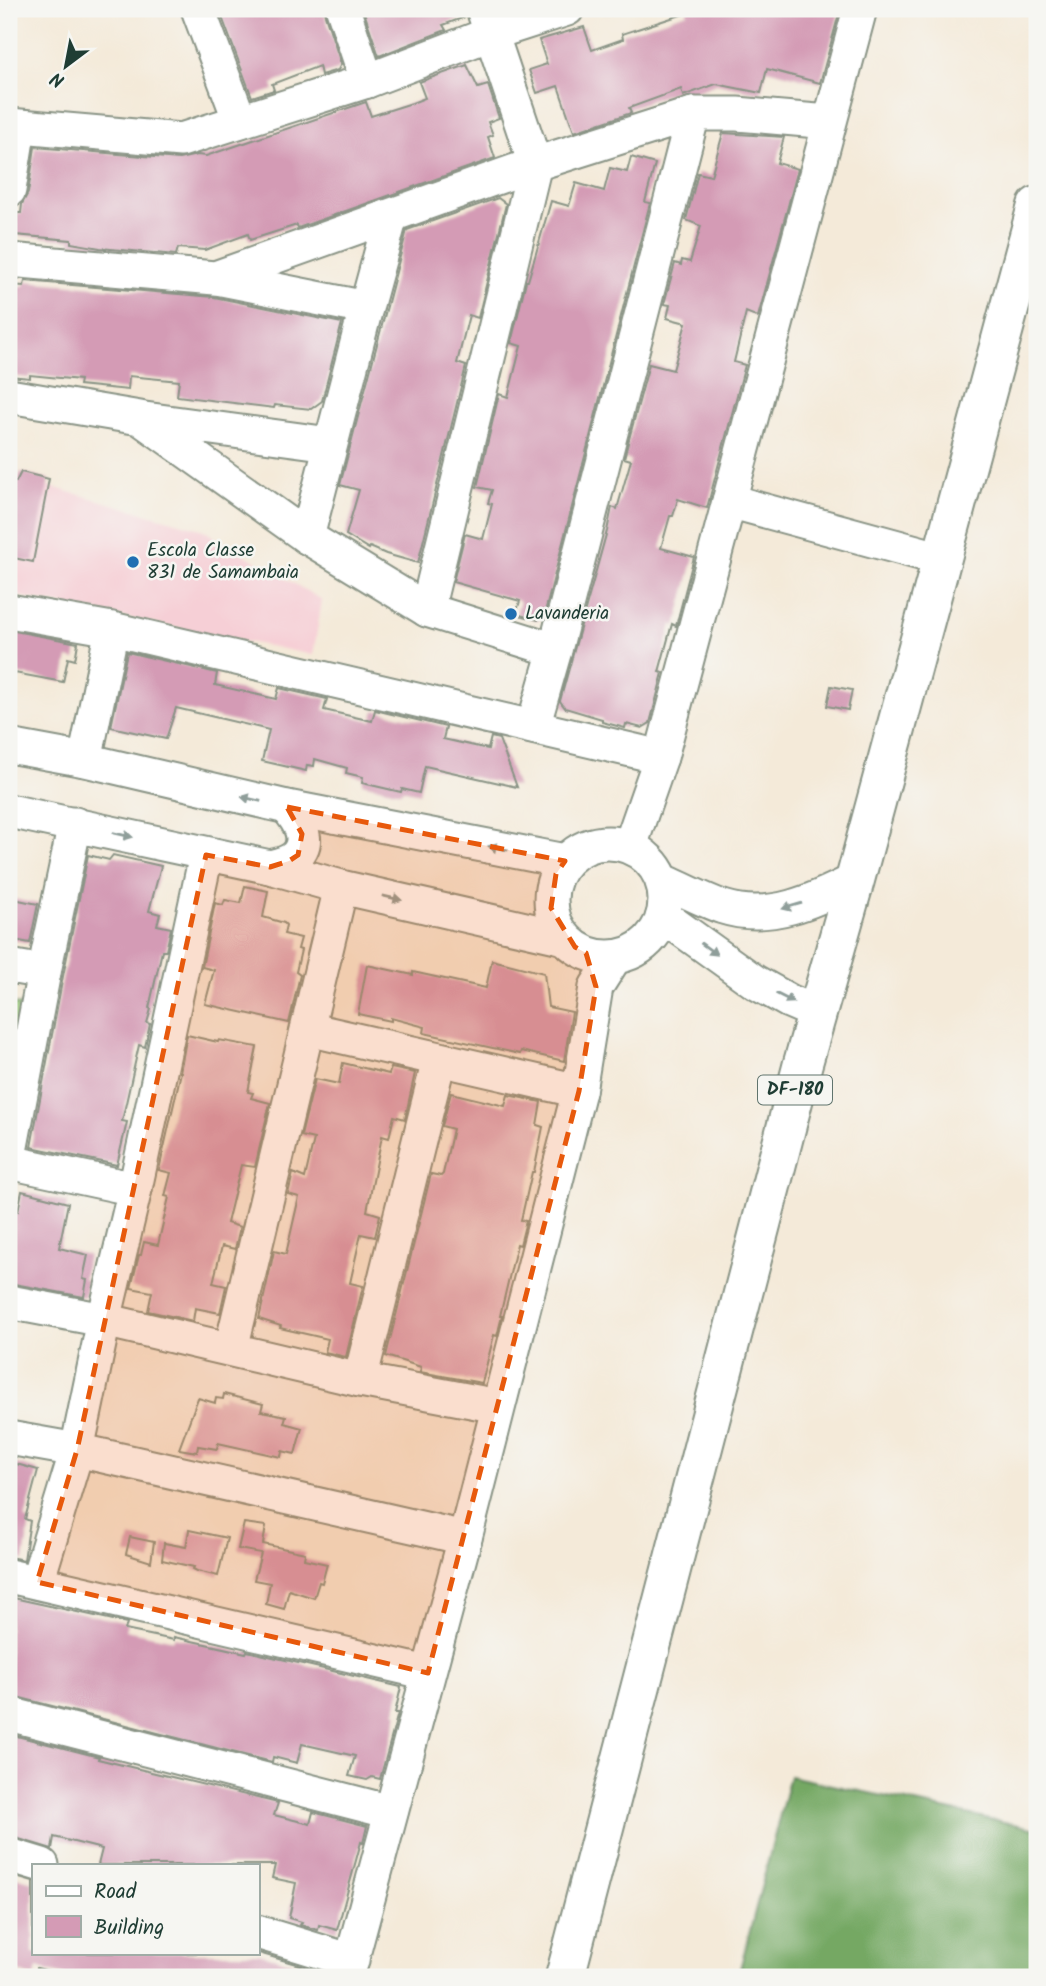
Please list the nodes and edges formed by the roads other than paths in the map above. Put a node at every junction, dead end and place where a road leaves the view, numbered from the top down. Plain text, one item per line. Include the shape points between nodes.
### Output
1 (198, 9) edge
2 (344, 9) edge
3 (567, 9) edge
4 (860, 9) edge
5 (486, 21) edge
6 (367, 81) junction
7 (693, 114) junction
8 (240, 121) junction
9 (829, 122) junction
10 (14, 126) edge
11 (535, 164) junction
12 (9, 190) edge
13 (1037, 206) edge
14 (391, 216) junction
15 (9, 260) edge
16 (215, 278) junction
17 (366, 308) junction
18 (9, 396) edge
19 (139, 418) junction
20 (330, 444) junction
21 (729, 501) junction
22 (307, 537) junction
23 (942, 559) junction
24 (427, 610) junction
25 (9, 611) edge
26 (111, 629) junction
27 (555, 650) junction
28 (533, 727) junction
29 (9, 746) edge
30 (662, 757) junction
31 (85, 760) junction
32 (286, 807) junction
33 (9, 811) edge
34 (75, 824) junction
35 (630, 846) junction
36 (206, 855) junction
37 (565, 861) junction
38 (270, 867) junction
39 (662, 880) junction
40 (855, 880) junction
41 (341, 887) junction
42 (663, 916) junction
43 (588, 949) junction
44 (9, 966) edge
45 (44, 972) junction
46 (817, 1013) junction
47 (308, 1030) junction
48 (439, 1060) junction
49 (579, 1091) junction
50 (9, 1160) edge
51 (135, 1189) junction
52 (9, 1302) edge
53 (104, 1320) junction
54 (231, 1349) junction
55 (360, 1380) junction
56 (498, 1406) junction
57 (9, 1438) edge
58 (77, 1450) junction
59 (465, 1538) junction
60 (23, 1579) edge
61 (428, 1673) junction
62 (9, 1714) edge
63 (391, 1812) junction
64 (9, 1855) edge
65 (39, 1864) edge
66 (259, 1933) edge
67 (350, 1969) edge
68 (565, 1977) edge

1 - 8 street
2 - 6 street
3 - 5 street
4 - 9 street
5 - 6 street
5 - 11 street
6 - 8 street
7 - 9 street
7 - 11 street
7 - 27 street
8 - 10 street via 181,140
9 - 21 street
10 - 12 street
11 - 14 street
11 - 24 street
13 - 23 highway, DF-180
14 - 16 street
14 - 17 street
15 - 16 street
16 - 17 street
17 - 20 street
18 - 19 street
19 - 20 street
19 - 22 street
20 - 22 street
21 - 23 street
21 - 30 street
22 - 24 street
23 - 40 highway, DF-180
24 - 27 street
25 - 26 street
26 - 28 street
26 - 31 street
27 - 28 street
28 - 30 street
29 - 31 street
30 - 35 street
32 -> 31 street
37 -> 32 street
32 - 38 street via 300,821 302,845 298,855
33 - 34 street
34 -> 36 street
34 - 45 street
35 - 37 street via 607,842 584,847
35 - 39 street via 650,860
36 - 38 street
36 - 51 street
37 - 43 street via 556,874 551,908 556,924
38 - 41 street
40 -> 39 street via 770,912 724,907
39 - 42 street
40 - 46 highway, DF-180
41 -> 43 street
41 - 47 street
42 - 43 street via 645,944 631,953
42 -> 46 street via 755,982
43 - 49 street via 596,987
44 - 45 street
45 - 50 street
46 - 68 highway, DF-180
47 - 48 street
47 - 54 street
48 - 49 street
48 - 55 street
49 - 56 street
50 - 51 street
51 - 53 street
52 - 53 street
53 - 54 street
53 - 58 street
54 - 55 street
55 - 56 street
56 - 59 street
57 - 58 street
58 - 59 street
58 - 60 street
59 - 61 street
60 - 61 street
61 - 63 street
62 - 63 street
63 - 67 street
64 - 65 street
66 - 67 street

